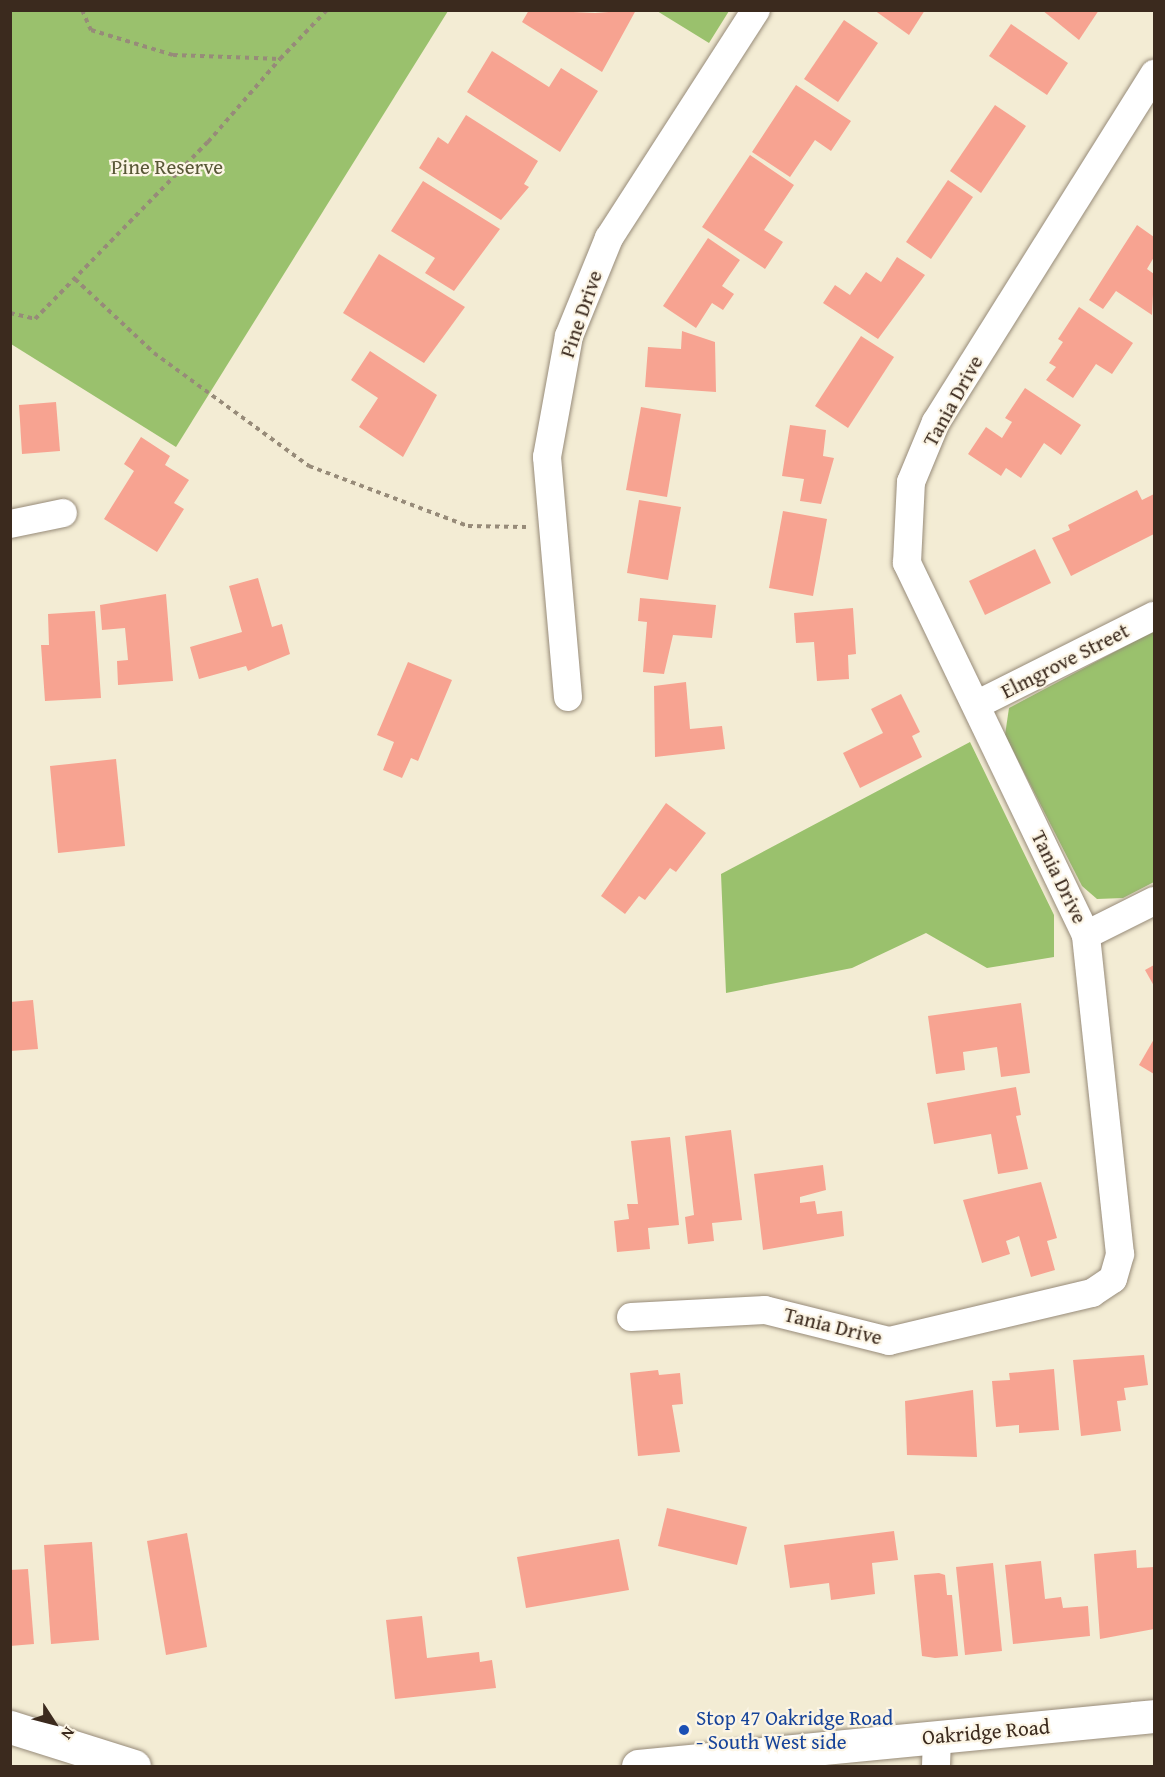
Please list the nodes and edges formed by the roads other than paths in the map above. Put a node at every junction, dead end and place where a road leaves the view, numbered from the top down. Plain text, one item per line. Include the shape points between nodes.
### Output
1 (756, 10) edge
2 (1155, 74) edge
3 (63, 513) dead end
4 (10, 524) edge
5 (1155, 616) edge
6 (568, 697) dead end
7 (976, 705) junction
8 (1155, 901) edge
9 (1086, 934) junction
10 (631, 1317) dead end
11 (1155, 1716) edge
12 (10, 1727) edge
13 (936, 1752) edge
14 (134, 1767) edge
15 (638, 1767) edge

1 - 6 street, Pine Drive via 609,238 569,336 547,457
2 - 7 street, Tania Drive via 936,422 911,482 907,563
3 - 4 street
5 - 7 street, Elmgrove Street
7 - 9 street, Tania Drive
8 - 9 street
9 - 10 street, Tania Drive via 1120,1254 1113,1278 1092,1293 889,1341 765,1310
11 - 13 street, Oakridge Road
12 - 14 street
13 - 15 street, Oakridge Road

